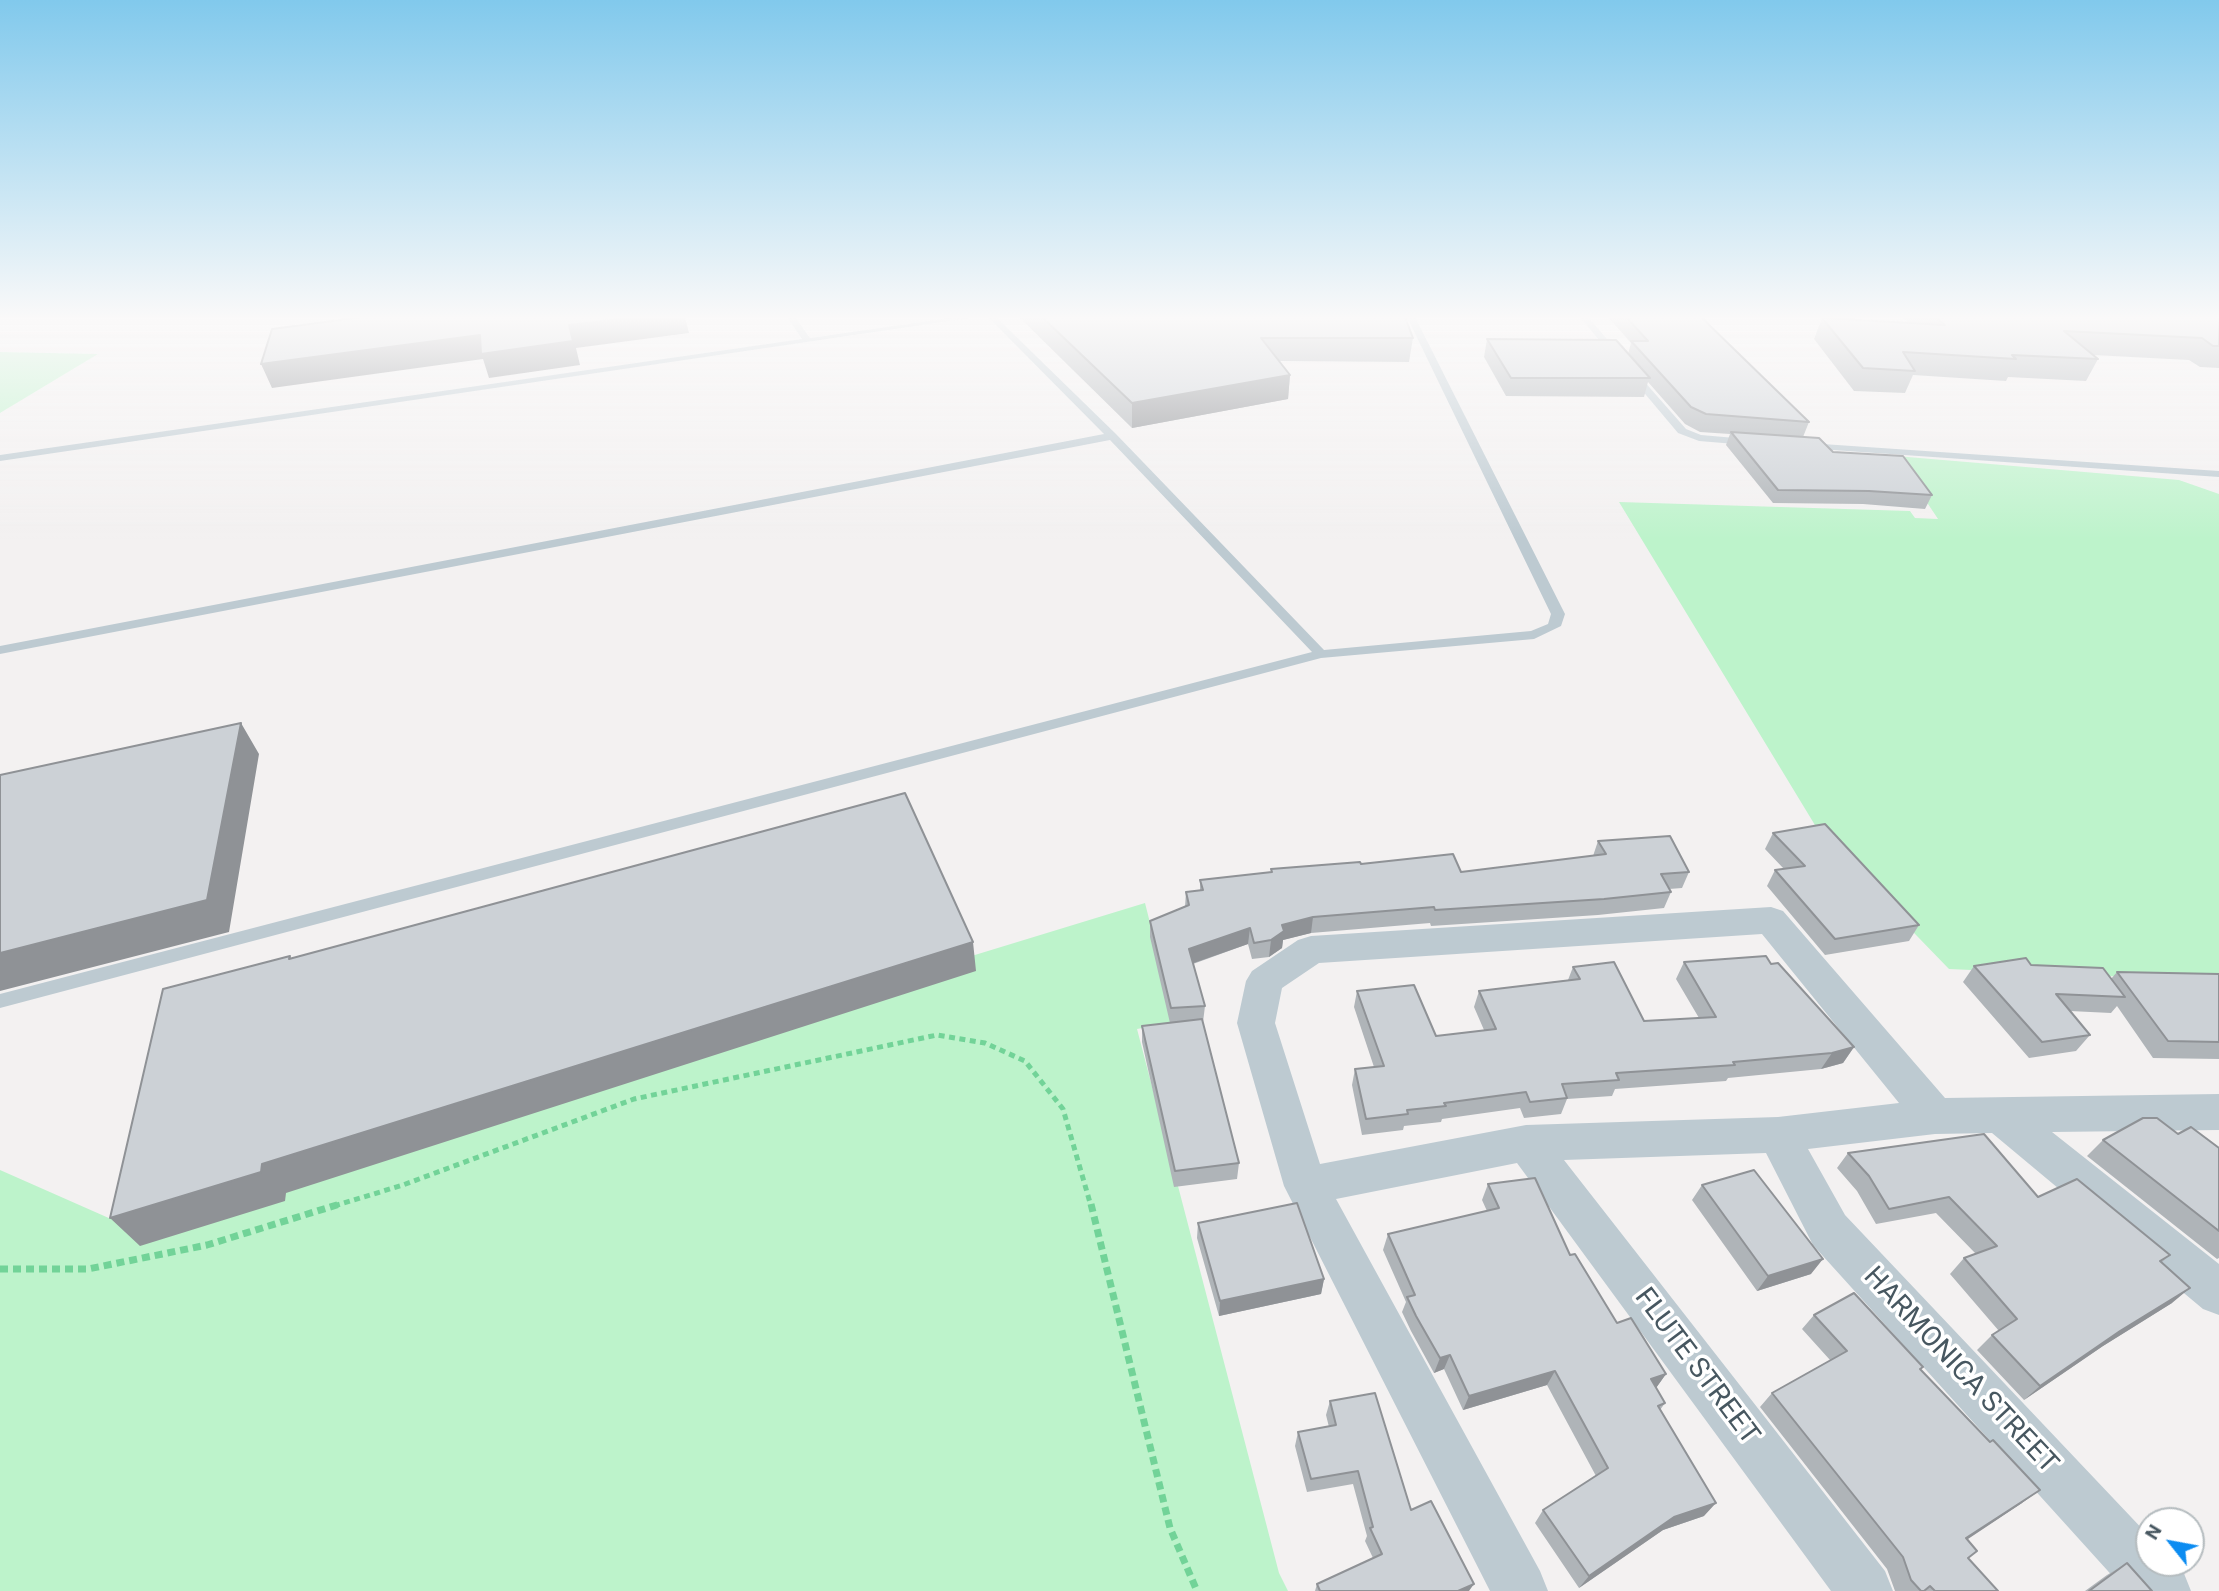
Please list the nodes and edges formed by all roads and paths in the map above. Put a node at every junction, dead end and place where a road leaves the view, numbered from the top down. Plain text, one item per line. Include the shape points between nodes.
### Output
1 (461, 391) edge
2 (1067, 391) edge
3 (1447, 391) edge
4 (1647, 391) edge
5 (1112, 436) junction
6 (1758, 442) edge
7 (1798, 445) edge
8 (0, 458) edge
9 (2219, 474) edge
10 (0, 650) edge
11 (1321, 654) junction
12 (0, 1002) edge
13 (2219, 1112) edge
14 (1999, 1114) junction
15 (1935, 1116) junction
16 (1779, 1135) junction
17 (1526, 1143) junction
18 (1306, 1186) junction
19 (0, 1269) edge
20 (2219, 1293) edge
21 (1197, 1591) edge
22 (1520, 1591) edge
23 (1865, 1591) edge
24 (2163, 1591) edge

1 - 8 lane
2 - 5 lane
3 - 11 lane via 1558,614 1554,626 1534,635
4 - 6 lane via 1682,431 1699,438
5 - 10 lane
5 - 11 lane
7 - 9 lane
11 - 12 lane
13 - 14 street
14 - 15 street
14 - 20 street
15 - 16 street
15 - 18 street via 1771,920 1311,950 1265,981 1256,1023
16 - 17 street
16 - 24 street, HARMONICA STREET via 1829,1230
17 - 18 street
17 - 23 street, FLUTE STREET
18 - 22 street
19 - 21 path via 88,1269 207,1244 403,1185 634,1098 937,1035 985,1043 1025,1061 1063,1109 1100,1237 1170,1528

